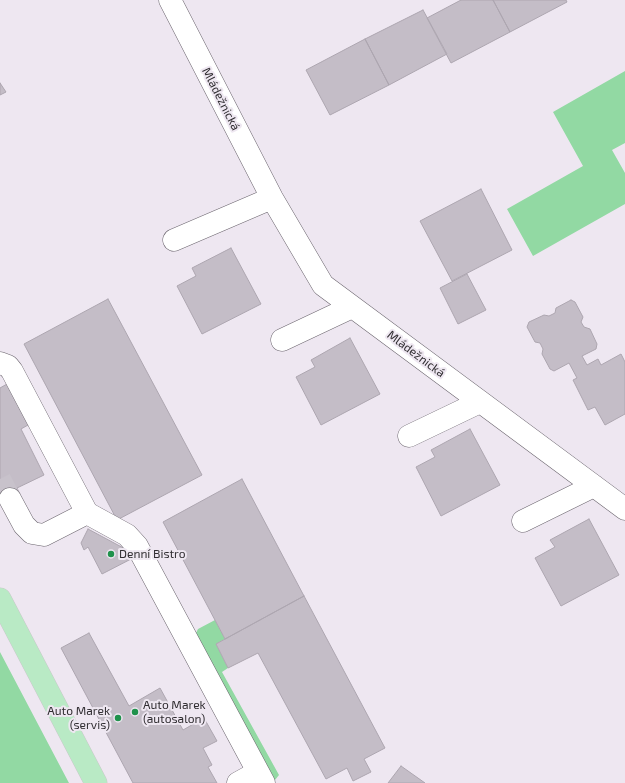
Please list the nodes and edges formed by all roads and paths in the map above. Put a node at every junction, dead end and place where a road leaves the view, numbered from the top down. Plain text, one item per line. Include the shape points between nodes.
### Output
1 (170, 0) edge
2 (272, 198) junction
3 (174, 240) dead end
4 (352, 307) junction
5 (282, 340) dead end
6 (0, 363) edge
7 (480, 402) junction
8 (408, 436) dead end
9 (594, 486) junction
10 (10, 499) tunnel mouth
11 (625, 509) edge
12 (87, 513) junction
13 (523, 521) dead end
14 (0, 598) edge
15 (261, 778) edge
16 (96, 783) edge
17 (238, 783) edge

1 - 2 street, Mládežnická
2 - 3 street
2 - 4 street, Mládežnická via 323,285
4 - 5 street
4 - 7 street, Mládežnická
6 - 12 street via 12,371
7 - 8 street
7 - 9 street, Mládežnická
9 - 11 street, Mládežnická
9 - 13 street
10 - 12 street via 24,525 32,533 44,534
12 - 15 street via 127,535 137,546
14 - 16 main road
15 - 17 street

